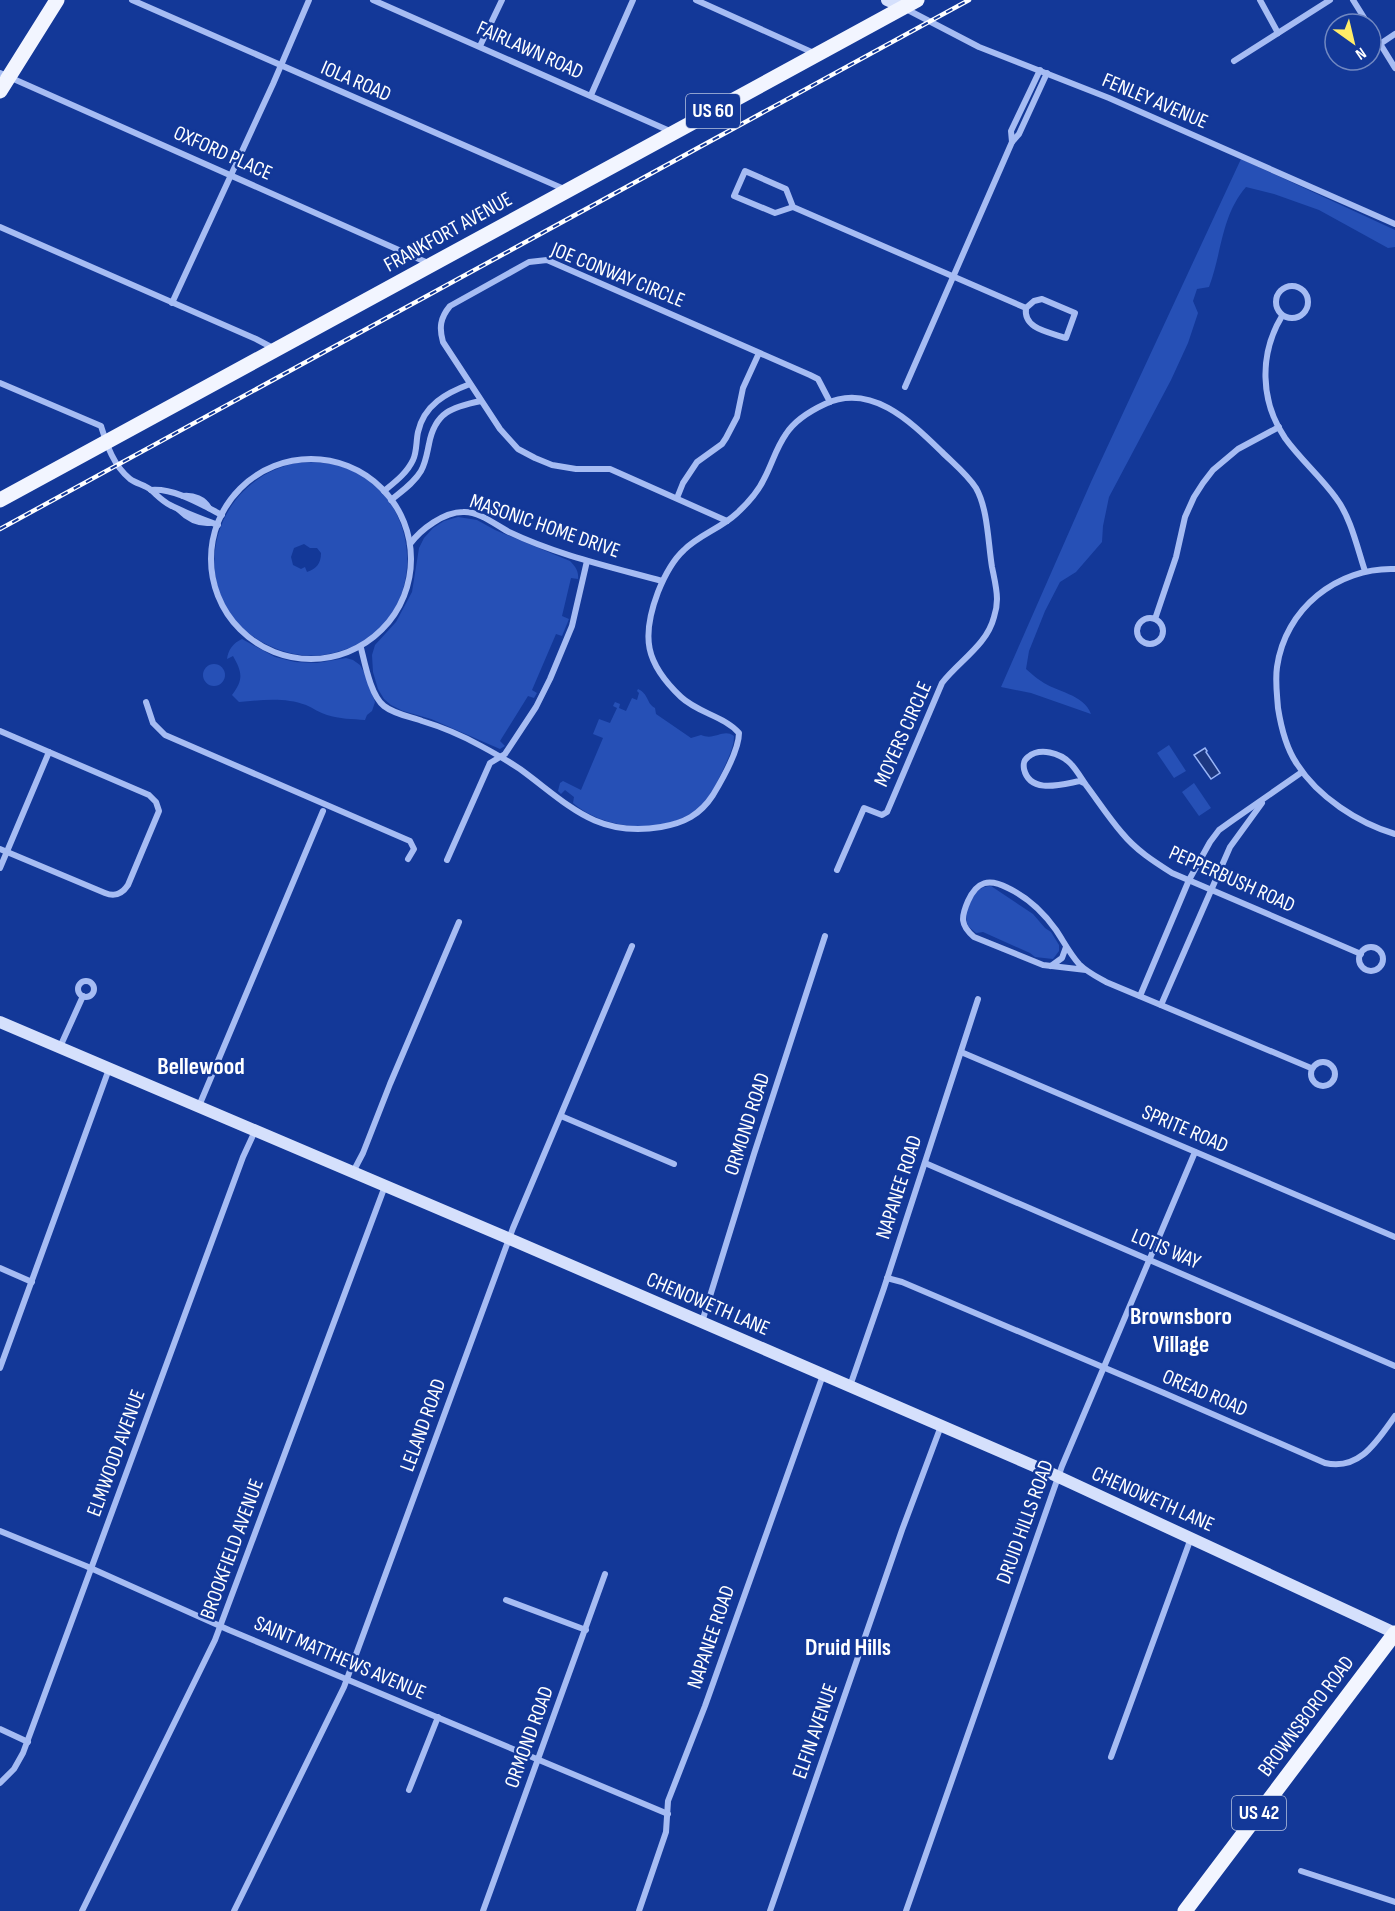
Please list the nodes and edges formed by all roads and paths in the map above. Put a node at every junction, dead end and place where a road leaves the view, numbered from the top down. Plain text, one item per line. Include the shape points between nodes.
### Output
1 (57, 0) edge
2 (132, 0) edge
3 (309, 0) edge
4 (373, 0) edge
5 (502, 0) edge
6 (633, 0) edge
7 (696, 0) edge
8 (887, 0) edge
9 (1260, 0) edge
10 (1330, 0) edge
11 (910, 4) edge
12 (1278, 33) junction
13 (480, 46) junction
14 (1383, 49) edge
15 (817, 54) junction
16 (1234, 61) dead end
17 (280, 66) junction
18 (1395, 68) edge
19 (1043, 72) junction
20 (4, 75) edge
21 (0, 91) edge
22 (591, 95) junction
23 (673, 133) junction
24 (231, 175) junction
25 (567, 190) junction
26 (793, 207) junction
27 (1395, 224) edge
28 (0, 227) edge
29 (431, 265) junction
30 (952, 276) junction
31 (172, 303) junction
32 (1026, 308) junction
33 (1282, 315) junction
34 (276, 350) junction
35 (759, 352) junction
36 (0, 383) edge
37 (470, 384) junction
38 (905, 387) dead end
39 (481, 401) junction
40 (830, 402) junction
41 (1279, 426) junction
42 (106, 442) junction
43 (151, 490) junction
44 (384, 490) junction
45 (677, 498) junction
46 (0, 500) edge
47 (391, 500) junction
48 (222, 515) junction
49 (727, 521) junction
50 (215, 524) junction
51 (410, 544) junction
52 (586, 561) junction
53 (1395, 568) edge
54 (1365, 571) junction
55 (662, 581) junction
56 (1155, 619) junction
57 (361, 648) junction
58 (146, 702) dead end
59 (0, 731) edge
60 (49, 752) junction
61 (499, 757) junction
62 (1302, 772) junction
63 (1084, 783) junction
64 (1266, 798) junction
65 (323, 812) dead end
66 (1395, 834) edge
67 (3, 850) edge
68 (408, 859) dead end
69 (447, 860) dead end
70 (0, 868) edge
71 (837, 870) dead end
72 (1189, 880) junction
73 (1210, 889) junction
74 (459, 922) dead end
75 (825, 936) dead end
76 (632, 946) dead end
77 (1066, 947) junction
78 (1361, 954) dead end
79 (1050, 966) junction
80 (1086, 970) junction
81 (83, 996) dead end
82 (1140, 996) junction
83 (978, 999) dead end
84 (1161, 1005) junction
85 (0, 1022) edge
86 (60, 1047) junction
87 (961, 1052) junction
88 (110, 1068) junction
89 (1311, 1068) junction
90 (199, 1106) junction
91 (561, 1116) junction
92 (255, 1130) junction
93 (1195, 1152) junction
94 (925, 1163) junction
95 (674, 1164) dead end
96 (353, 1172) junction
97 (385, 1186) junction
98 (1395, 1238) edge
99 (510, 1239) junction
100 (1150, 1260) junction
101 (0, 1268) edge
102 (887, 1278) junction
103 (32, 1282) junction
104 (702, 1323) junction
105 (1395, 1366) edge
106 (0, 1368) edge
107 (1103, 1368) junction
108 (823, 1375) junction
109 (850, 1386) junction
110 (1395, 1416) edge
111 (941, 1426) junction
112 (1058, 1477) junction
113 (0, 1531) edge
114 (1191, 1538) junction
115 (91, 1568) junction
116 (605, 1574) dead end
117 (506, 1600) dead end
118 (221, 1626) junction
119 (586, 1629) junction
120 (1395, 1633) edge
121 (347, 1679) junction
122 (438, 1718) junction
123 (0, 1729) edge
124 (28, 1742) junction
125 (1112, 1757) dead end
126 (539, 1759) junction
127 (0, 1783) edge
128 (409, 1790) dead end
129 (668, 1814) junction
130 (1300, 1871) dead end
131 (1395, 1902) edge
132 (82, 1911) edge
133 (234, 1911) edge
134 (483, 1911) edge
135 (639, 1911) edge
136 (770, 1911) edge
137 (906, 1911) edge
138 (1185, 1911) edge

1 - 20 main road
2 - 17 street, IOLA ROAD
3 - 17 street
4 - 13 street, FAIRLAWN ROAD
5 - 13 street
6 - 22 street
7 - 15 street
8 - 11 main road
9 - 12 street
10 - 12 street
11 - 15 main road, FRANKFORT AVENUE / US 60
11 - 19 street, FENLEY AVENUE via 979,47
12 - 16 street
13 - 22 street, FAIRLAWN ROAD
14 - 18 street
15 - 23 main road, FRANKFORT AVENUE / US 60
17 - 24 street
17 - 25 street, IOLA ROAD
19 - 27 street, FENLEY AVENUE
19 - 30 street via 1011,131 1011,142
20 - 21 main road
20 - 24 street, OXFORD PLACE
22 - 23 street, FAIRLAWN ROAD
23 - 25 main road, FRANKFORT AVENUE / US 60
24 - 29 street, OXFORD PLACE
24 - 31 street
25 - 29 main road, FRANKFORT AVENUE / US 60
26 - 26 street via 775,213 734,196 745,171 786,189
26 - 30 street
28 - 31 street
29 - 34 main road, FRANKFORT AVENUE / US 60
30 - 32 street
30 - 38 street
31 - 34 street
32 - 32 street via 1030,325 1066,338 1075,313 1042,299
33 - 33 street via 1294,318 1305,312 1308,299 1301,288 1289,285 1278,292 1275,305
33 - 41 street via 1269,342 1265,373 1270,406
34 - 42 main road, FRANKFORT AVENUE / US 60
35 - 37 street, JOE CONWAY CIRCLE via 547,260 539,260 450,306 444,313 440,322 443,342
35 - 40 street, JOE CONWAY CIRCLE via 818,379
35 - 45 street via 726,438 697,462
36 - 42 street via 101,426
37 - 39 street, JOE CONWAY CIRCLE
37 - 44 street via 442,396 432,405 420,423 413,461
39 - 45 street, JOE CONWAY CIRCLE via 508,439 534,458 568,468 609,469
39 - 47 street via 455,408 440,418 422,469
40 - 49 street, MOYERS CIRCLE via 804,416 786,432 755,493
40 - 71 street, MOYERS CIRCLE via 851,397 885,406 900,414 965,474 983,509 997,598 988,633 942,683 887,812 882,815 864,808
41 - 54 street via 1338,499
41 - 56 street via 1225,459 1198,490 1185,517
42 - 43 street via 125,474
42 - 46 main road, FRANKFORT AVENUE / US 60
43 - 48 street via 182,496
43 - 50 street via 177,508
44 - 47 street
44 - 48 street via 339,463 290,461 260,472 247,482
45 - 49 street, JOE CONWAY CIRCLE
47 - 51 street via 400,513
48 - 50 street
49 - 55 street, MOYERS CIRCLE via 678,555
50 - 57 street via 215,587 240,630 263,646 296,658 332,657
51 - 52 street, MASONIC HOME DRIVE via 447,515 467,511 535,543
51 - 57 street via 410,573 403,600 382,632
52 - 55 street, MASONIC HOME DRIVE
52 - 61 street via 572,626 550,679 521,732
53 - 54 street
54 - 62 street via 1336,582 1312,599 1292,623 1280,651 1276,680 1280,720
55 - 61 street via 648,630 657,666 692,706 739,733 706,806 690,819 675,824 639,830 612,826 566,805
56 - 56 street via 1144,619 1137,627 1138,637 1145,644 1156,644 1163,636 1163,626
57 - 61 street via 373,689 384,706
58 - 68 street via 153,723 165,735 410,841 414,849
59 - 60 street
60 - 67 street
60 - 67 street via 149,795 156,802 158,813 128,885 116,895 105,894
61 - 69 street via 490,763
62 - 64 street
62 - 66 street via 1339,806 1362,821
63 - 63 street, PEPPERBUSH ROAD via 1071,764 1057,755 1040,752 1025,759 1026,774 1044,786
63 - 72 street, PEPPERBUSH ROAD via 1145,856
64 - 72 street via 1219,830
64 - 73 street via 1230,847
65 - 90 street
67 - 70 street
72 - 73 street, PEPPERBUSH ROAD
72 - 82 street
73 - 78 street, PEPPERBUSH ROAD
73 - 84 street
74 - 96 street
75 - 104 street, ORMOND ROAD
76 - 91 street, LELAND ROAD
77 - 79 street via 1062,958
77 - 79 street via 1041,912 1007,887 985,882 972,891 962,919 974,937
77 - 80 street
79 - 80 street
80 - 82 street
81 - 86 street
82 - 84 street
83 - 87 street, NAPANEE ROAD
84 - 89 street
85 - 86 main road, CHENOWETH LANE
86 - 88 main road, CHENOWETH LANE
87 - 93 street, SPRITE ROAD
87 - 94 street, NAPANEE ROAD
88 - 90 main road, CHENOWETH LANE
88 - 103 street
89 - 89 street via 1311,1078 1318,1085 1327,1085 1334,1078 1334,1069 1328,1062 1318,1062
90 - 92 main road, CHENOWETH LANE
91 - 95 street
91 - 99 street, LELAND ROAD
92 - 96 main road, CHENOWETH LANE
92 - 115 street, ELMWOOD AVENUE
93 - 98 street, SPRITE ROAD
93 - 100 street, DRUID HILLS ROAD
94 - 100 street, LOTIS WAY
94 - 102 street, NAPANEE ROAD
96 - 97 main road, CHENOWETH LANE
97 - 99 main road, CHENOWETH LANE
97 - 118 street, BROOKFIELD AVENUE
99 - 104 main road, CHENOWETH LANE
99 - 121 street, LELAND ROAD
100 - 105 street, LOTIS WAY
100 - 107 street, DRUID HILLS ROAD
101 - 103 street
102 - 107 street, OREAD ROAD
102 - 109 street, NAPANEE ROAD
103 - 106 street
104 - 108 main road, CHENOWETH LANE
107 - 110 street, OREAD ROAD via 1330,1464 1351,1462 1364,1455
107 - 112 street, DRUID HILLS ROAD
108 - 109 main road, CHENOWETH LANE
108 - 129 street, NAPANEE ROAD via 668,1800
109 - 111 main road, CHENOWETH LANE
111 - 112 main road, CHENOWETH LANE
111 - 136 street, ELFIN AVENUE
112 - 114 main road, CHENOWETH LANE
112 - 137 street, DRUID HILLS ROAD
113 - 115 street, SAINT MATTHEWS AVENUE
114 - 120 main road, CHENOWETH LANE
114 - 125 street
115 - 118 street, SAINT MATTHEWS AVENUE
115 - 124 street, ELMWOOD AVENUE
116 - 119 street, ORMOND ROAD
117 - 119 street
118 - 121 street, SAINT MATTHEWS AVENUE
118 - 132 street, BROOKFIELD AVENUE
119 - 126 street, ORMOND ROAD
120 - 138 main road, BROWNSBORO ROAD / US 42
121 - 122 street, SAINT MATTHEWS AVENUE
121 - 133 street, LELAND ROAD
122 - 126 street, SAINT MATTHEWS AVENUE
122 - 128 street
123 - 124 street
124 - 127 street, ELMWOOD AVENUE via 19,1762
126 - 129 street, SAINT MATTHEWS AVENUE
126 - 134 street, ORMOND ROAD
129 - 135 street, NAPANEE ROAD via 663,1844
130 - 131 street

